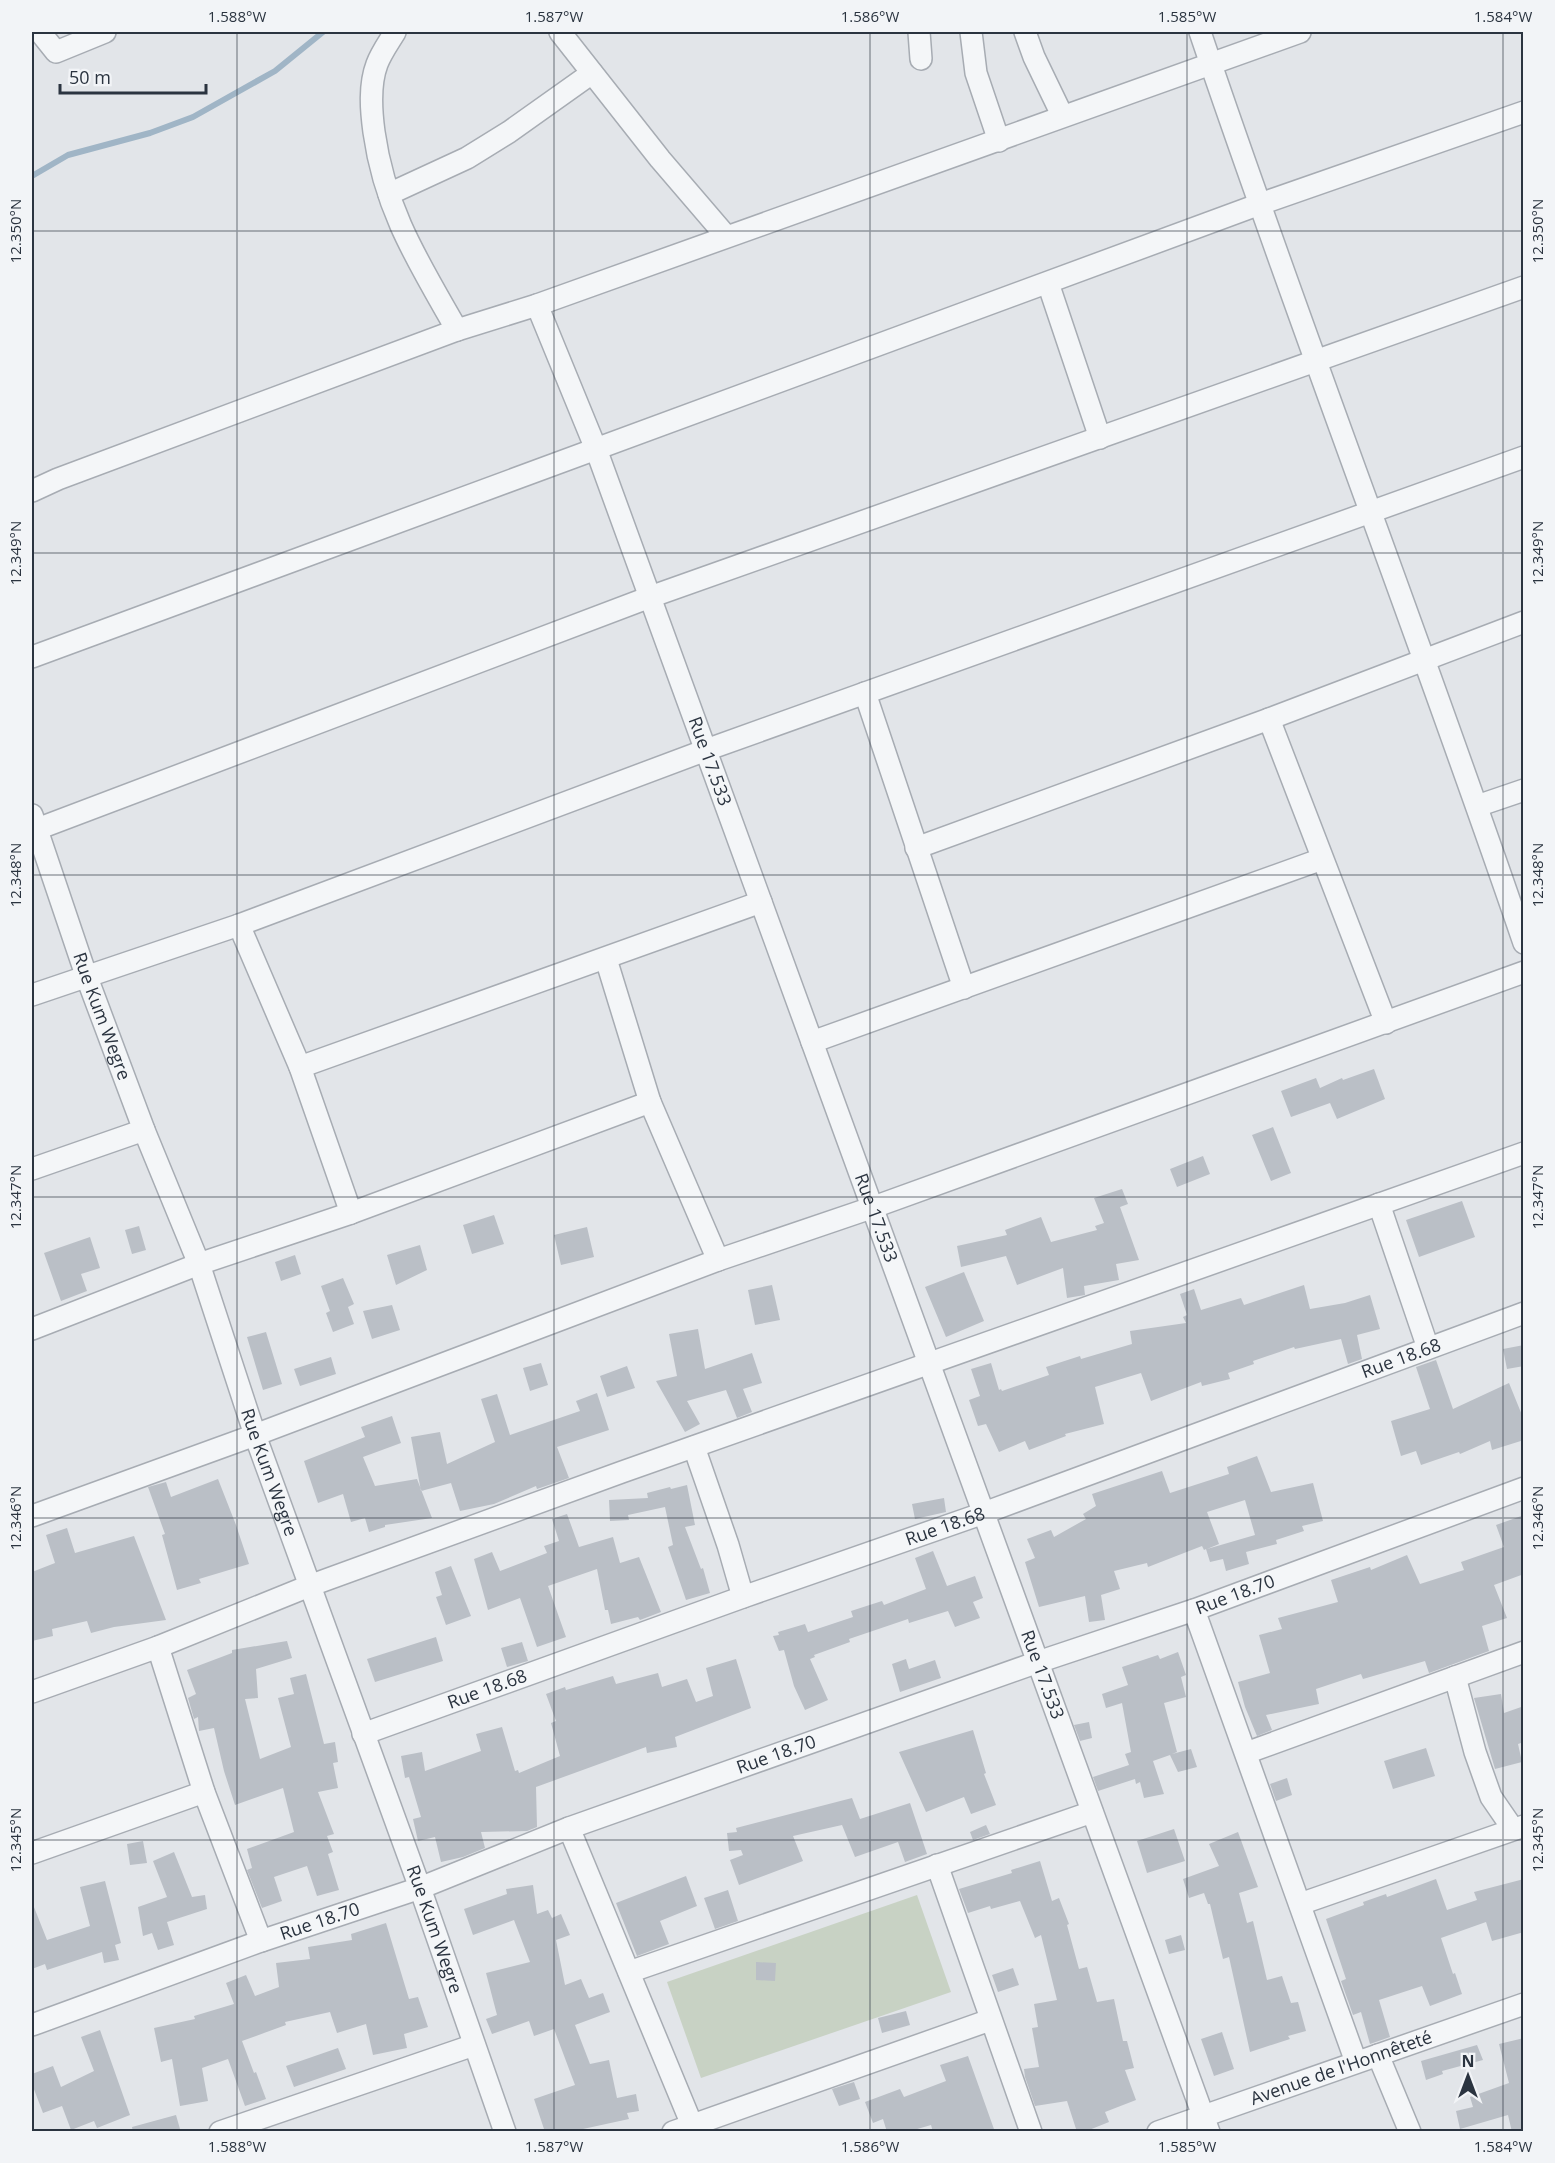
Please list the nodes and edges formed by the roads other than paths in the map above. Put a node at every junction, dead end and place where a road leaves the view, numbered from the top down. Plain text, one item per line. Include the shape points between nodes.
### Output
1 (40, 32) edge
2 (105, 32) edge
3 (395, 32) edge
4 (560, 32) edge
5 (919, 32) edge
6 (971, 32) edge
7 (1025, 32) edge
8 (1200, 32) edge
9 (1300, 32) edge
10 (921, 59) dead end
11 (1211, 64) junction
12 (592, 73) junction
13 (1524, 112) edge
14 (1062, 115) junction
15 (999, 141) junction
16 (389, 194) junction
17 (1260, 204) junction
18 (726, 236) junction
19 (1048, 283) junction
20 (1524, 287) edge
21 (537, 305) junction
22 (457, 330) junction
23 (1315, 362) junction
24 (1100, 438) junction
25 (596, 448) junction
26 (1524, 457) edge
27 (32, 491) edge
28 (1371, 512) junction
29 (650, 597) junction
30 (1524, 622) edge
31 (32, 657) edge
32 (1423, 660) junction
33 (865, 693) junction
34 (1269, 719) junction
35 (706, 750) junction
36 (1524, 790) edge
37 (1477, 806) junction
38 (33, 825) edge
39 (916, 848) junction
40 (1322, 859) junction
41 (761, 902) junction
42 (239, 925) junction
43 (1524, 943) edge
44 (606, 959) junction
45 (1524, 972) edge
46 (87, 975) junction
47 (964, 988) junction
48 (32, 995) edge
49 (1386, 1023) junction
50 (812, 1042) junction
51 (300, 1068) junction
52 (650, 1102) junction
53 (144, 1130) junction
54 (1524, 1154) edge
55 (32, 1169) edge
56 (1379, 1204) junction
57 (871, 1208) junction
58 (351, 1213) junction
59 (718, 1260) junction
60 (200, 1264) junction
61 (1524, 1312) edge
62 (32, 1329) edge
63 (1428, 1348) junction
64 (930, 1363) junction
65 (255, 1435) junction
66 (694, 1447) junction
67 (1524, 1488) edge
68 (984, 1513) junction
69 (32, 1516) edge
70 (309, 1586) junction
71 (743, 1597) junction
72 (1194, 1610) junction
73 (158, 1647) junction
74 (1524, 1652) edge
75 (1038, 1662) junction
76 (1455, 1677) junction
77 (32, 1692) edge
78 (363, 1734) junction
79 (1246, 1753) junction
80 (204, 1792) junction
81 (1092, 1812) junction
82 (569, 1828) junction
83 (1518, 1828) edge
84 (32, 1853) edge
85 (937, 1865) junction
86 (420, 1888) junction
87 (1300, 1904) junction
88 (261, 1941) junction
89 (628, 1972) junction
90 (1524, 2004) edge
91 (990, 2020) junction
92 (32, 2025) edge
93 (474, 2045) junction
94 (1378, 2055) junction
95 (1356, 2062) junction
96 (1206, 2123) edge
97 (682, 2128) edge
98 (220, 2132) edge
99 (505, 2132) edge
100 (1031, 2132) edge
101 (1158, 2132) edge
102 (1410, 2132) edge

1 - 2 street via 56,52
3 - 16 street via 377,64 372,89 378,158
4 - 12 street
5 - 10 street
6 - 15 street via 976,73
7 - 14 street
8 - 11 street
9 - 11 street
11 - 14 street
11 - 17 street
12 - 16 street via 467,158
12 - 18 street
13 - 17 street
14 - 15 street
15 - 18 street
16 - 22 street via 411,249
17 - 19 street
17 - 23 street
18 - 21 street
19 - 24 street
19 - 25 street
20 - 23 street
21 - 22 street
21 - 25 street, Rue 17.533
22 - 27 street
23 - 24 street
23 - 28 street
24 - 29 street
25 - 29 street, Rue 17.533
25 - 31 street
26 - 28 street
28 - 32 street
28 - 33 street
29 - 35 street, Rue 17.533
29 - 38 street
30 - 32 street
32 - 34 street
32 - 37 street
33 - 35 street
33 - 39 street
34 - 39 street
34 - 40 street
35 - 41 street, Rue 17.533
35 - 42 street
36 - 37 street
37 - 43 street
38 - 46 street, Rue Kum Wegre
39 - 47 street
40 - 47 street
40 - 49 street
41 - 44 street
41 - 50 street, Rue 17.533
42 - 46 street
42 - 51 street
44 - 51 street
44 - 52 street
45 - 49 street
46 - 48 street
46 - 53 street, Rue Kum Wegre
47 - 50 street
49 - 57 street
50 - 57 street, Rue 17.533
51 - 58 street
52 - 58 street
52 - 59 street
53 - 55 street
53 - 60 street, Rue Kum Wegre
54 - 56 street
56 - 63 street
56 - 64 street
57 - 59 street
57 - 64 street, Rue 17.533
58 - 60 street
59 - 65 street
60 - 62 street
60 - 65 street, Rue Kum Wegre
61 - 63 street, Rue 18.68
63 - 68 street, Rue 18.68
64 - 66 street
64 - 68 street, Rue 17.533
65 - 69 street
65 - 70 street, Rue Kum Wegre
66 - 70 street
66 - 71 street
67 - 72 street, Rue 18.70
68 - 71 street, Rue 18.68
68 - 75 street, Rue 17.533
70 - 73 street
70 - 78 street, Rue Kum Wegre
71 - 78 street, Rue 18.68
72 - 75 street, Rue 18.70
72 - 79 street
73 - 77 street
73 - 80 street
74 - 76 street
75 - 81 street, Rue 17.533
75 - 82 street, Rue 18.70
76 - 79 street
76 - 83 street via 1491,1797
78 - 86 street, Rue Kum Wegre
79 - 87 street
80 - 84 street
80 - 88 street
81 - 85 street
81 - 96 street, Rue 17.533
82 - 86 street, Rue 18.70
82 - 89 street
83 - 87 street
85 - 89 street
85 - 91 street
86 - 88 street, Rue 18.70
86 - 93 street, Rue Kum Wegre
87 - 95 street
88 - 92 street, Rue 18.70
89 - 97 street
90 - 94 street, Avenue de l'Honnêteté
91 - 97 street
91 - 100 street
93 - 98 street
93 - 99 street, Rue Kum Wegre
94 - 95 street, Avenue de l'Honnêteté
94 - 102 street
95 - 96 street, Avenue de l'Honnêteté
96 - 101 street, Avenue de l'Honnêteté

